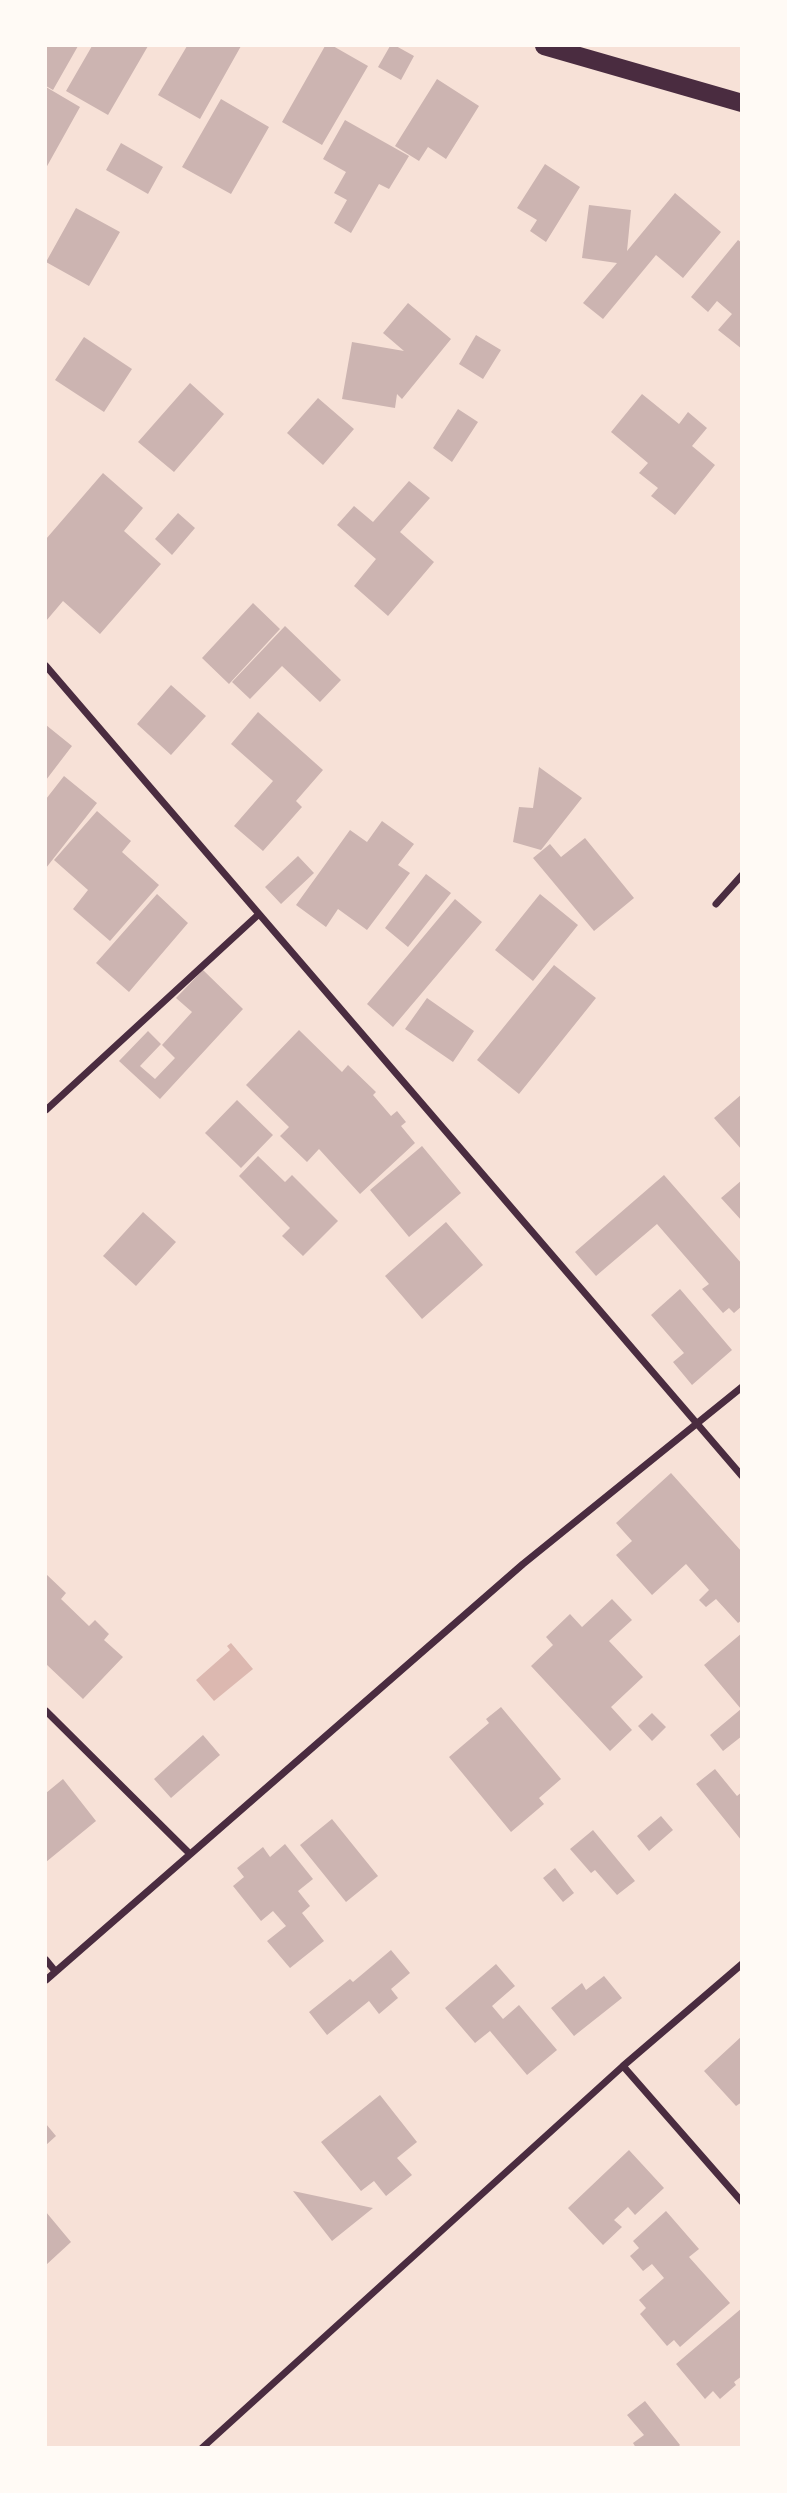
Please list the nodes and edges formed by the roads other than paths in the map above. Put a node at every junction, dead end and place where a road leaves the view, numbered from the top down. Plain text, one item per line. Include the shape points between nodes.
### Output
1 (544, 46) edge
2 (741, 103) edge
3 (46, 666) edge
4 (741, 875) edge
5 (716, 904) dead end
6 (259, 914) junction
7 (46, 1110) edge
8 (741, 1387) edge
9 (698, 1424) junction
10 (741, 1476) edge
11 (46, 1711) edge
12 (190, 1854) junction
13 (46, 1960) edge
14 (741, 1964) edge
15 (55, 1971) junction
16 (46, 1980) edge
17 (623, 2066) junction
18 (741, 2202) edge
19 (202, 2448) edge

1 - 2 main road
3 - 6 street
4 - 5 street
6 - 7 street
6 - 9 street
8 - 9 street
9 - 10 street
9 - 12 street via 523,1564
11 - 12 street
12 - 15 street
13 - 15 street
14 - 17 street
15 - 16 street
17 - 18 street
17 - 19 street

